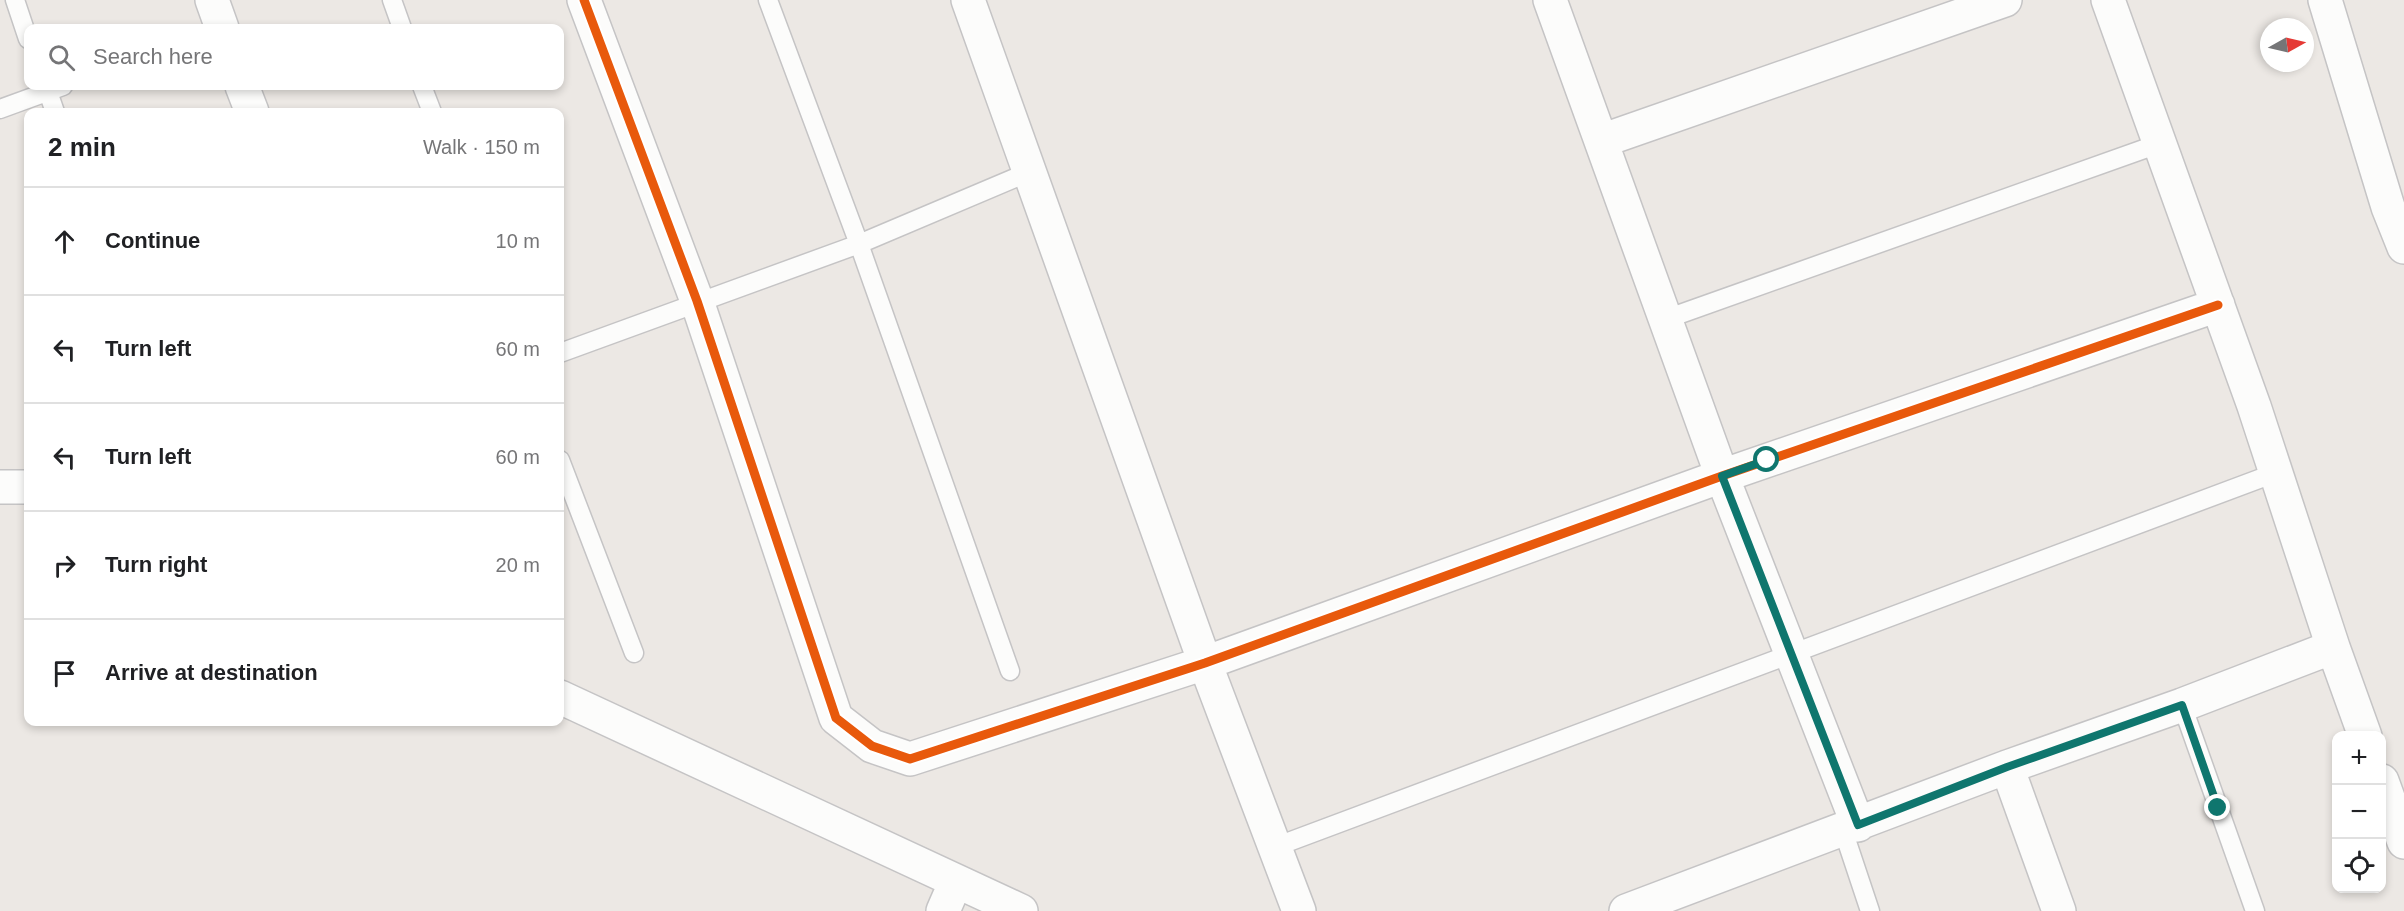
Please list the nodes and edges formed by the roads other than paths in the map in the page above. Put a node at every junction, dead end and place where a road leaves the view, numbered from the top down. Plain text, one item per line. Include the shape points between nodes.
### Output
1 (15, 0) edge
2 (392, 0) edge
3 (584, 0) edge
4 (768, 0) edge
5 (968, 0) edge
6 (1550, 0) edge
7 (2005, 0) edge
8 (2108, 0) edge
9 (2325, 0) edge
10 (401, 24) edge
11 (24, 27) edge
12 (45, 90) edge
13 (52, 90) edge
14 (244, 90) edge
15 (424, 90) edge
16 (55, 108) edge
17 (251, 108) edge
18 (430, 108) edge
19 (0, 109) edge
20 (1601, 141) junction
21 (2161, 143) junction
22 (1029, 171) junction
23 (859, 244) junction
24 (2404, 247) edge
25 (697, 301) junction
26 (2218, 305) junction
27 (1666, 319) junction
28 (564, 351) edge
29 (564, 470) edge
30 (2275, 473) junction
31 (1722, 476) junction
32 (0, 487) edge
33 (24, 487) edge
34 (2333, 647) junction
35 (634, 653) dead end
36 (1791, 653) junction
37 (1205, 663) junction
38 (1010, 671) dead end
39 (564, 699) edge
40 (2182, 705) junction
41 (2364, 731) edge
42 (2007, 767) junction
43 (2383, 785) edge
44 (1850, 828) junction
45 (2404, 843) edge
46 (1275, 847) junction
47 (956, 881) junction
48 (1676, 902) edge
49 (943, 911) edge
50 (1021, 911) edge
51 (1299, 911) edge
52 (1626, 911) edge
53 (1870, 911) edge
54 (2059, 911) edge
55 (2255, 911) edge

1 - 11 lane
2 - 10 lane
3 - 25 street
4 - 23 lane
5 - 22 street
6 - 20 street
7 - 20 street
8 - 21 street
9 - 24 street via 2388,207
12 - 19 lane
13 - 16 lane
14 - 17 street
15 - 18 lane
20 - 27 street
21 - 26 street
21 - 27 lane
22 - 23 lane
22 - 37 street
23 - 25 lane
23 - 38 lane
25 - 28 lane
25 - 37 street via 836,718 872,746 910,759
26 - 30 street
26 - 31 street
27 - 31 street
29 - 35 lane
30 - 34 street
30 - 36 lane
31 - 36 street
31 - 37 street
32 - 33 street
34 - 40 street
34 - 41 street
36 - 44 street
36 - 46 lane
37 - 46 street
39 - 47 street
40 - 42 street
40 - 55 lane
42 - 44 street
42 - 54 street
43 - 45 street
44 - 48 street
44 - 53 lane
46 - 51 street
47 - 49 street
47 - 50 street
48 - 52 street

